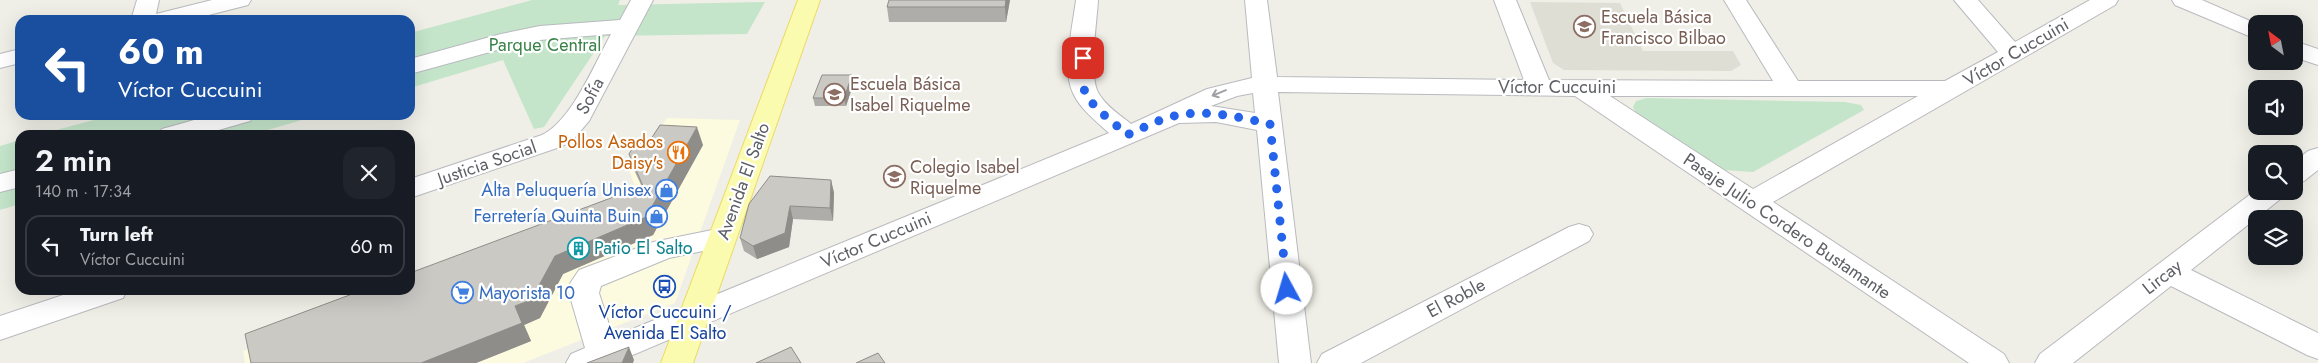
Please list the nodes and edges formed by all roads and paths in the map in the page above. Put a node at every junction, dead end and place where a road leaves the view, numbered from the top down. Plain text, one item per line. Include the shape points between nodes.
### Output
1 (148, 0) edge
2 (240, 0) edge
3 (642, 0) edge
4 (809, 0) edge
5 (1087, 0) edge
6 (1256, 0) edge
7 (1505, 0) edge
8 (1735, 0) edge
9 (1965, 0) edge
10 (2107, 0) edge
11 (2183, 0) edge
12 (144, 15) edge
13 (181, 15) edge
14 (628, 26) junction
15 (2248, 28) edge
16 (2303, 52) edge
17 (2013, 54) junction
18 (15, 57) edge
19 (2318, 58) edge
20 (0, 61) edge
21 (415, 66) edge
22 (1266, 84) junction
23 (1539, 88) junction
24 (1581, 88) junction
25 (1790, 88) junction
26 (1952, 88) junction
27 (1170, 117) junction
28 (224, 120) edge
29 (1270, 124) junction
30 (188, 130) edge
31 (563, 135) joint
32 (1127, 135) junction
33 (2318, 157) edge
34 (2303, 168) edge
35 (15, 179) edge
36 (0, 183) edge
37 (415, 187) edge
38 (2261, 200) edge
39 (1752, 202) junction
40 (1579, 234) dead end
41 (722, 238) junction
42 (2169, 272) junction
43 (97, 295) edge
44 (694, 317) junction
45 (0, 328) edge
46 (2318, 346) edge
47 (593, 359) edge
48 (677, 363) edge
49 (1294, 363) edge
50 (1333, 363) edge
51 (1993, 363) edge
52 (2051, 363) edge

1 - 12 street
2 - 13 street
3 - 14 street, Sofía
4 - 41 main road, Avenida El Salto
5 - 32 street via 1084,90
6 - 22 street
7 - 23 street
8 - 25 street
9 - 17 street
10 - 17 street, Víctor Cuccuini
11 - 15 street
14 - 21 street via 540,33
14 - 31 street, Sofía via 576,121
16 - 19 street
17 - 26 street, Víctor Cuccuini
18 - 20 street
22 - 23 street, Víctor Cuccuini
22 -> 27 street, Víctor Cuccuini via 1220,92
22 - 29 street
23 - 24 street, Víctor Cuccuini
24 - 25 street, Víctor Cuccuini
24 - 39 street, Pasaje Julio Cordero Bustamante
25 - 26 street, Víctor Cuccuini
26 - 39 street, Víctor Cuccuini
27 - 29 street, Víctor Cuccuini via 1216,114
27 - 32 street, Víctor Cuccuini
28 - 30 street
29 - 49 street
31 - 37 street, Justicia Social
32 - 44 street, Víctor Cuccuini
33 - 34 street
35 - 36 street
38 - 42 street, Lircay
39 - 51 street, Pasaje Julio Cordero Bustamante
40 - 50 street, El Roble
41 - 44 main road, Avenida El Salto
41 - 47 street via 663,249 590,278 584,285 584,293
42 - 46 street
42 - 52 street, Lircay
43 - 45 street
44 - 47 street, Víctor Cuccuini
44 - 48 main road, Avenida El Salto

